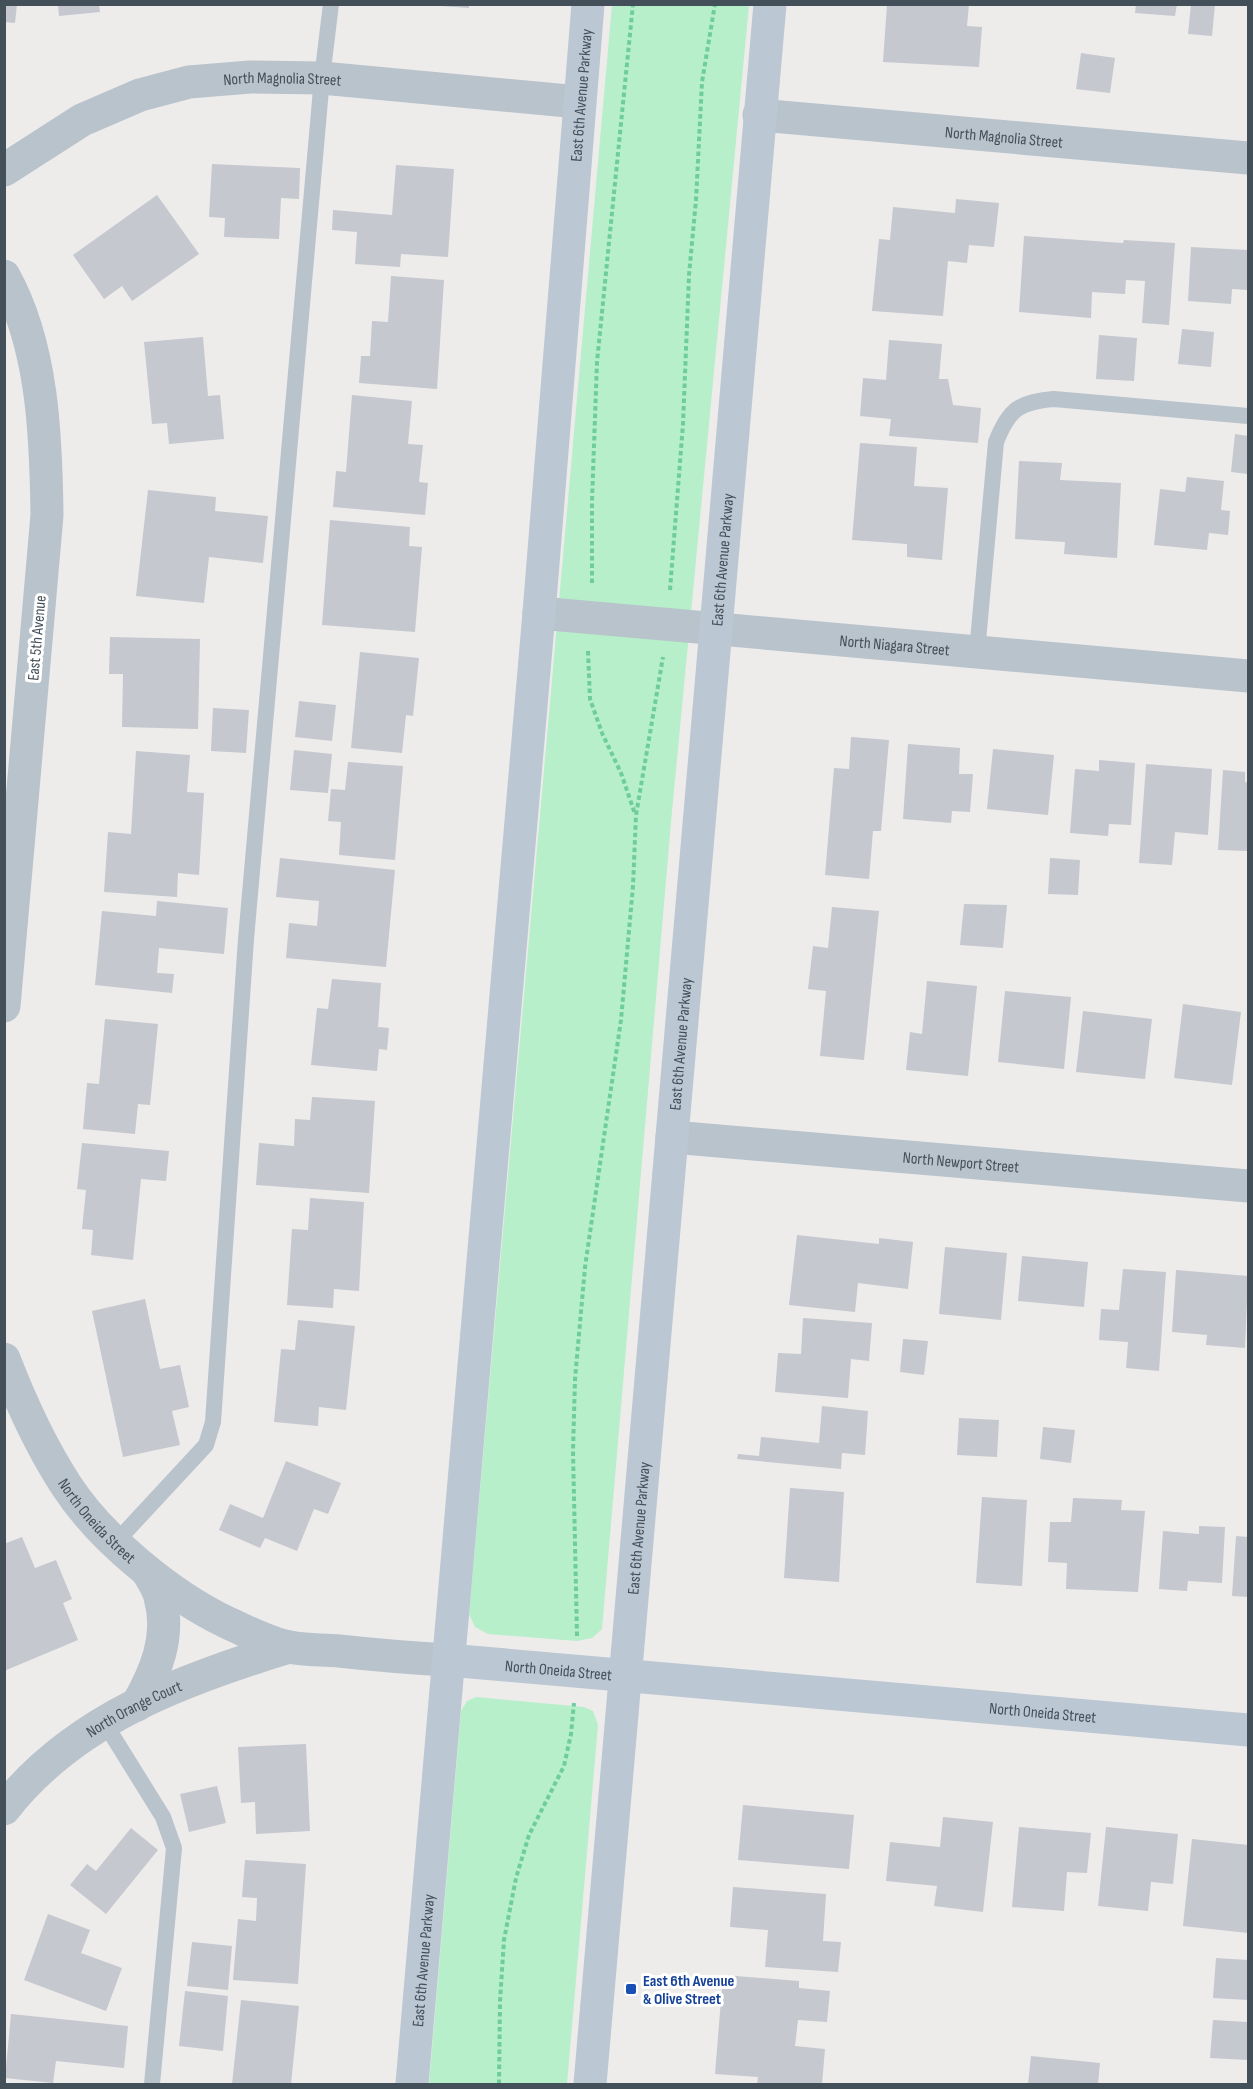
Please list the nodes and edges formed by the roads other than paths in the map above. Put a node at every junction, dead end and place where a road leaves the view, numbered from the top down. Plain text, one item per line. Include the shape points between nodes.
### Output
1 (331, 4) edge
2 (588, 4) edge
3 (770, 4) edge
4 (322, 78) junction
5 (579, 102) junction
6 (759, 115) junction
7 (1248, 158) edge
8 (4, 170) edge
9 (4, 276) edge
10 (1248, 416) edge
11 (539, 613) junction
12 (715, 629) junction
13 (977, 652) junction
14 (1248, 676) edge
15 (18, 692) edge
16 (4, 1006) edge
17 (672, 1137) junction
18 (1248, 1186) edge
19 (4, 1359) edge
20 (116, 1542) junction
21 (148, 1572) junction
22 (289, 1647) junction
23 (448, 1660) junction
24 (625, 1676) junction
25 (137, 1705) junction
26 (104, 1722) junction
27 (1248, 1730) edge
28 (4, 1809) edge
29 (152, 2085) edge
30 (412, 2085) edge
31 (590, 2085) edge

1 - 4 lane
2 - 5 main road, East 6th Avenue Parkway
3 - 6 main road, East 6th Avenue Parkway
4 - 5 street, North Magnolia Street
4 - 8 street, North Magnolia Street via 250,77 189,82 140,95 82,120
4 - 20 lane via 247,927 213,1422 206,1444
5 - 11 main road, East 6th Avenue Parkway
6 - 7 street, North Magnolia Street
6 - 12 main road, East 6th Avenue Parkway
9 - 15 street, East 5th Avenue via 30,343 46,450 47,515
10 - 13 lane via 1054,399 1017,408 1003,422 996,442
11 - 12 street, North Niagara Street
11 - 23 main road, East 6th Avenue Parkway
12 - 13 street, North Niagara Street
12 - 17 main road, East 6th Avenue Parkway
13 - 14 street, North Niagara Street
15 - 16 street, East 5th Avenue
17 - 18 street, North Newport Street
17 - 24 main road, East 6th Avenue Parkway
19 - 20 street, North Oneida Street via 21,1402 67,1486
20 - 21 street, North Oneida Street
21 - 22 street, North Oneida Street via 211,1614
21 - 25 street via 160,1596 164,1636 153,1678
22 - 23 street, North Oneida Street
22 - 25 street, North Orange Court via 186,1682
23 - 24 main road, North Oneida Street
23 - 30 main road, East 6th Avenue Parkway
24 - 27 main road, North Oneida Street
24 - 31 main road, East 6th Avenue Parkway
25 - 26 street, North Orange Court
26 - 28 street, North Orange Court via 41,1767
26 - 29 lane via 163,1817 174,1848

